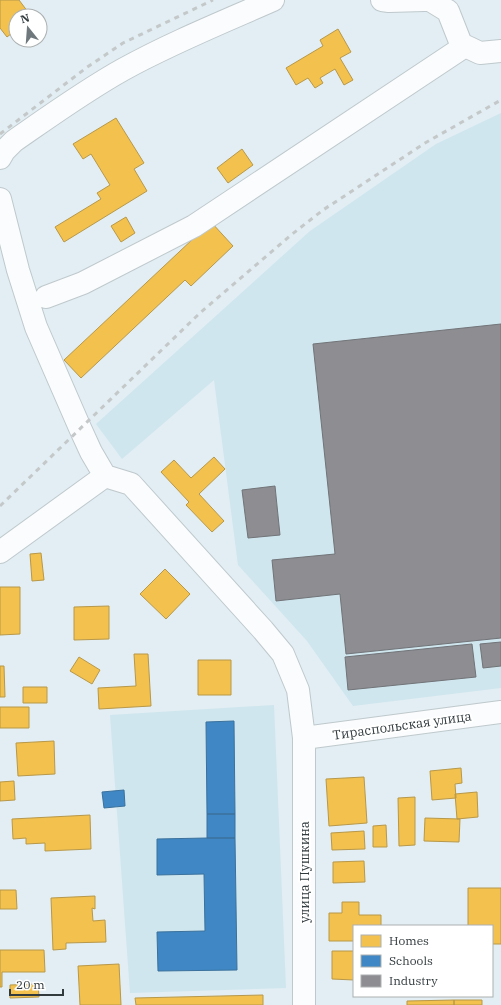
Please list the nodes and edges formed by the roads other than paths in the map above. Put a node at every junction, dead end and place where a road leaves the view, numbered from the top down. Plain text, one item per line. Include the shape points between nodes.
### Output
1 (273, 0) edge
2 (382, 0) edge
3 (424, 0) edge
4 (430, 0) edge
5 (465, 46) junction
6 (501, 50) edge
7 (0, 158) edge
8 (0, 199) edge
9 (46, 297) dead end
10 (106, 476) junction
11 (0, 552) edge
12 (501, 712) edge
13 (304, 738) junction
14 (304, 1005) edge

1 - 7 street via 123,69 14,141
2 - 3 street
4 - 5 street via 448,11 461,44
5 - 6 street via 480,53
5 - 9 street via 194,226 82,283
8 - 10 street via 36,327 91,452
10 - 11 street
10 - 13 street, улица Пушкина via 131,484 283,654 298,690
12 - 13 street, Тираспольская улица
13 - 14 street, улица Пушкина

